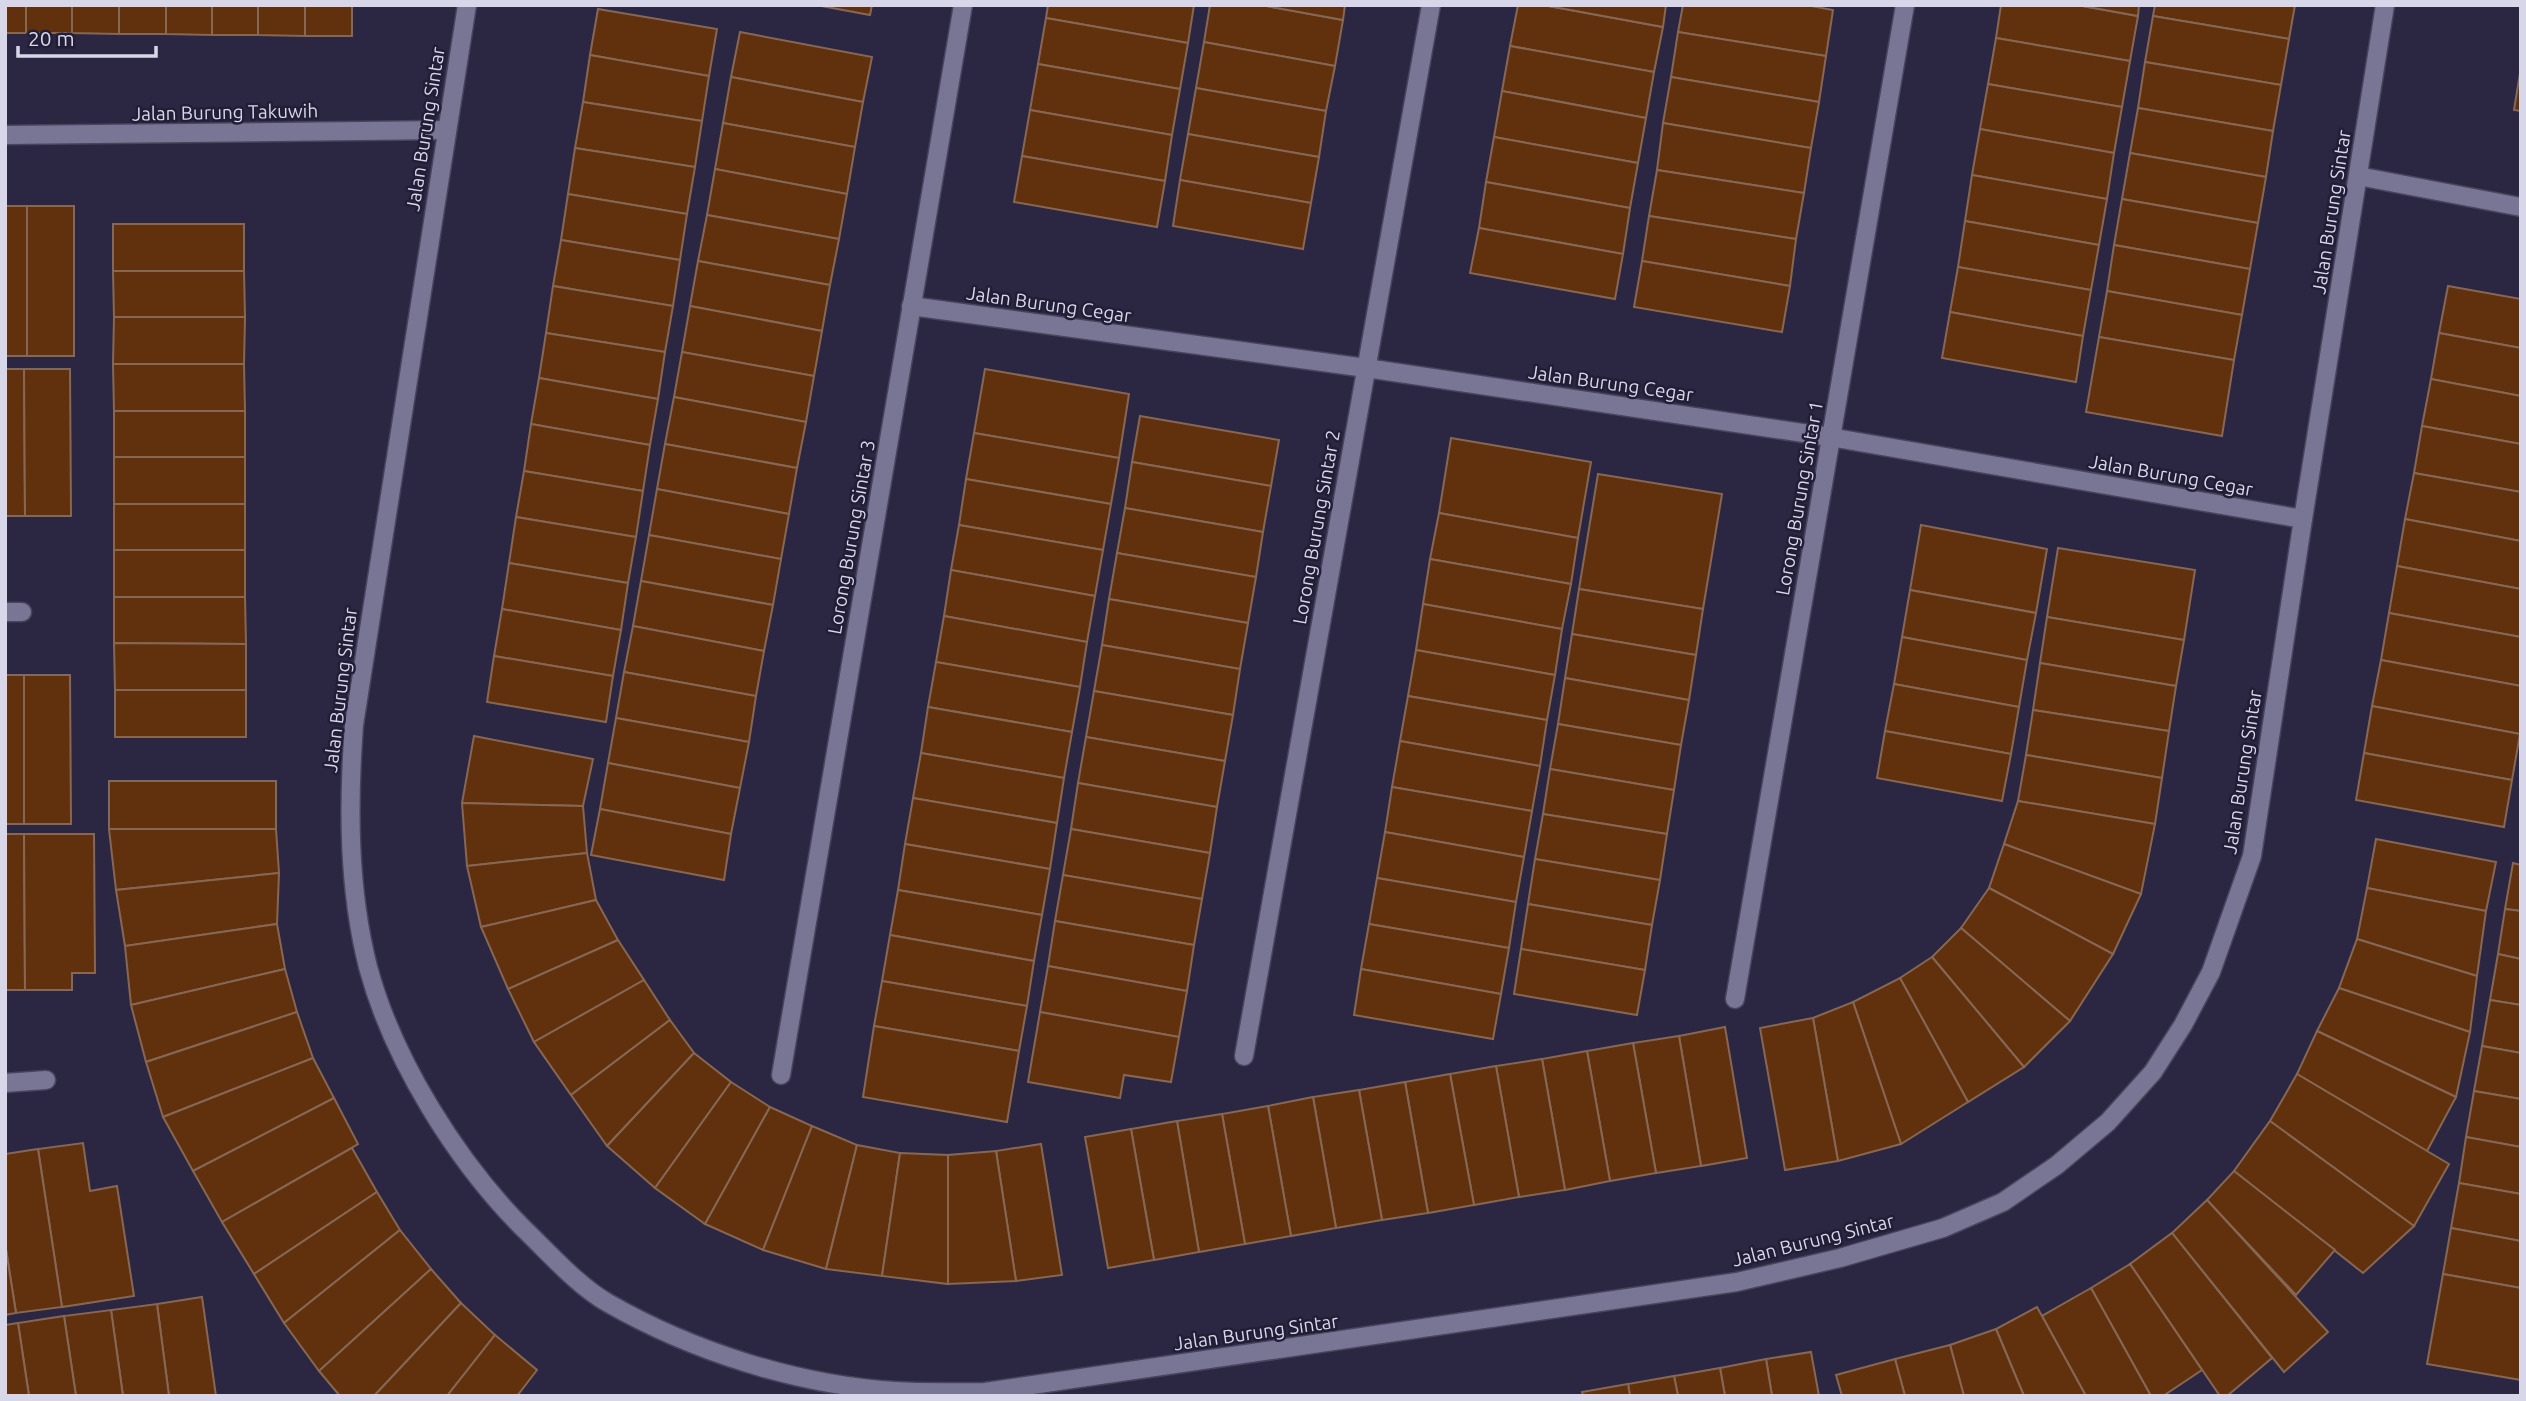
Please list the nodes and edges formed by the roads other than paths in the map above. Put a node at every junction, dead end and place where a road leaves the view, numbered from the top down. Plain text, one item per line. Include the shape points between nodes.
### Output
1 (467, 5) edge
2 (963, 5) edge
3 (1431, 5) edge
4 (1905, 5) edge
5 (2385, 5) edge
6 (446, 130) junction
7 (5, 135) edge
8 (2358, 176) junction
9 (2521, 207) edge
10 (911, 306) junction
11 (1366, 368) junction
12 (1830, 437) junction
13 (2303, 519) junction
14 (1735, 999) dead end
15 (1244, 1056) dead end
16 (781, 1075) dead end
17 (46, 1080) dead end
18 (5, 1083) edge

1 - 6 street, Jalan Burung Sintar
2 - 10 street, Lorong Burung Sintar 3
3 - 11 street, Lorong Burung Sintar 2
4 - 12 street, Lorong Burung Sintar 1
5 - 8 street, Jalan Burung Sintar
6 - 7 street, Jalan Burung Takuwih
6 - 13 street, Jalan Burung Sintar via 354,724 349,793 354,880 369,968 408,1067 463,1158 499,1204 606,1302 718,1354 757,1366 893,1391 985,1392 1033,1386 1737,1282 1942,1228 2003,1202 2056,1165 2117,1112 2153,1072 2211,972 2252,856
8 - 9 street
8 - 13 street, Jalan Burung Sintar
10 - 11 street, Jalan Burung Cegar
10 - 16 street, Lorong Burung Sintar 3
11 - 12 street, Jalan Burung Cegar
11 - 15 street, Lorong Burung Sintar 2
12 - 13 street, Jalan Burung Cegar
12 - 14 street, Lorong Burung Sintar 1
17 - 18 street

